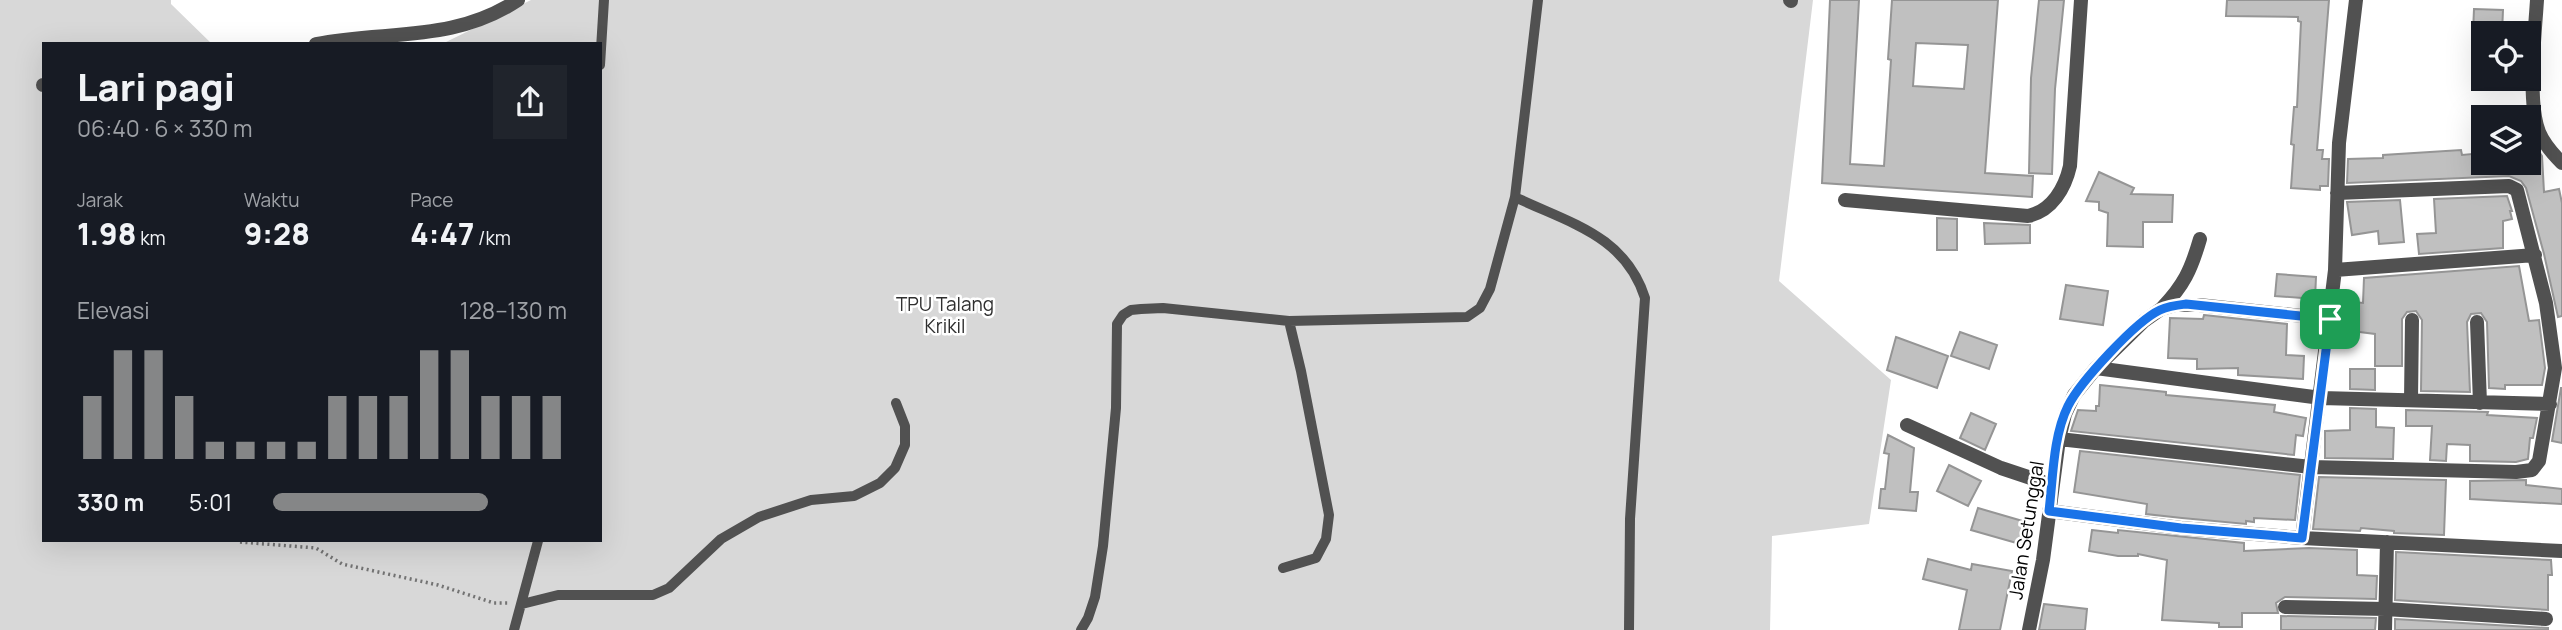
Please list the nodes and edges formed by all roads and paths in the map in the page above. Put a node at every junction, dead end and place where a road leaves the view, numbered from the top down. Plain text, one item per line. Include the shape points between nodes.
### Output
1 (518, 0) edge
2 (604, 0) edge
3 (1538, 0) edge
4 (2081, 0) edge
5 (2356, 0) edge
6 (2537, 0) edge
7 (336, 42) edge
8 (601, 42) edge
9 (2562, 163) edge
10 (2337, 193) junction
11 (1515, 197) junction
12 (1845, 200) dead end
13 (2200, 239) dead end
14 (2535, 255) junction
15 (2336, 270) junction
16 (2161, 309) junction
17 (2330, 319) junction
18 (2412, 320) dead end
19 (1289, 321) junction
20 (2477, 322) dead end
21 (2096, 368) junction
22 (2321, 398) junction
23 (2411, 400) junction
24 (2480, 402) junction
25 (897, 403) dead end
26 (2550, 404) junction
27 (1907, 425) dead end
28 (2059, 439) junction
29 (2311, 467) junction
30 (2052, 485) junction
31 (2049, 511) junction
32 (2302, 538) junction
33 (240, 542) edge
34 (538, 542) edge
35 (2387, 542) junction
36 (2562, 551) edge
37 (1283, 568) dead end
38 (522, 604) junction
39 (2286, 607) dead end
40 (2385, 609) junction
41 (2546, 619) dead end
42 (514, 630) edge
43 (1081, 630) edge
44 (1629, 630) edge
45 (2029, 630) edge
46 (2385, 630) edge

1 - 7 street via 494,14 443,31
2 - 8 lane
3 - 11 lane
4 - 12 street via 2070,166 2052,203 2028,216
5 - 10 street
6 - 9 street via 2537,121 2543,140
10 - 14 street via 2513,188 2520,198
10 - 15 street
11 - 19 lane via 1490,289 1480,309 1467,317
11 - 44 lane via 1596,235 1617,250 1635,273 1645,298 1630,519
13 - 16 street, Jalan Setunggal via 2189,275
14 - 15 street
14 - 26 street via 2554,357
15 - 17 street
16 - 17 street via 2199,305
16 - 21 street, Jalan Setunggal
17 - 22 street
18 - 23 street
19 - 37 lane via 1329,515 1326,540 1316,558
19 - 43 lane via 1163,309 1131,310 1123,315 1117,324 1116,408 1103,546 1095,597
20 - 24 street
21 - 22 street
21 - 28 street, Jalan Setunggal via 2068,406
22 - 23 street
22 - 29 street
23 - 24 street
24 - 26 street
25 - 38 lane via 905,426 905,445 895,468 880,483 854,496 811,500 759,517 721,539 669,588 653,594 558,595
26 - 29 street via 2539,461 2529,472
27 - 30 street via 2001,468
28 - 29 street
28 - 30 street, Jalan Setunggal
29 - 32 street
30 - 31 street, Jalan Setunggal
31 - 32 street
31 - 45 street, Jalan Setunggal
32 - 35 street
33 - 38 path via 316,548 342,564 438,585 494,603
34 - 38 lane
35 - 36 street
35 - 40 street
38 - 42 lane
39 - 40 street
40 - 41 street
40 - 46 street

